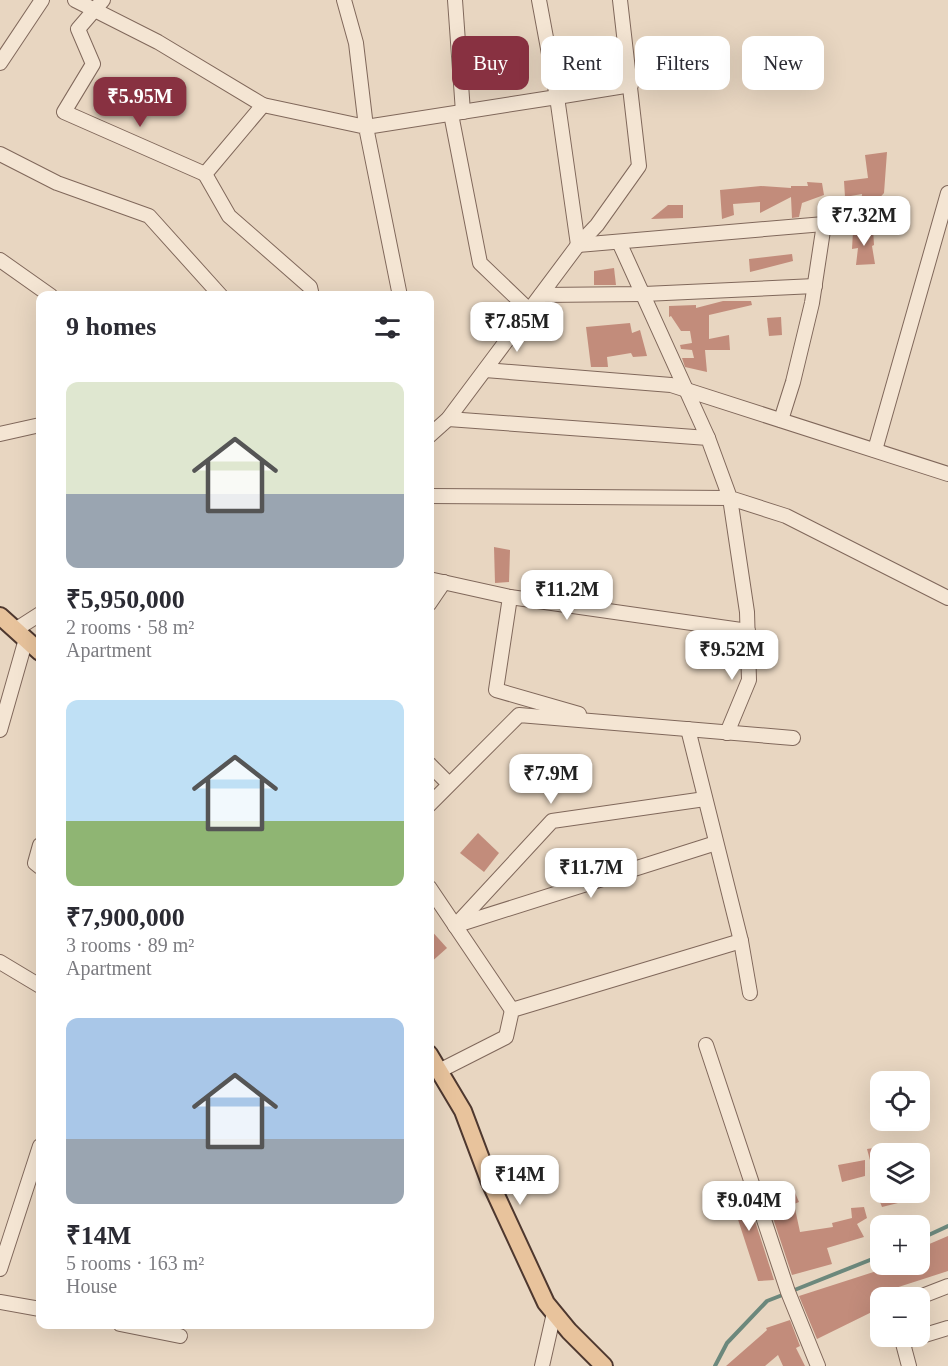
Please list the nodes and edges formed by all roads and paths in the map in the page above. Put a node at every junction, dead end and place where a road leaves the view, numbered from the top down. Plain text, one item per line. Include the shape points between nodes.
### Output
1 (42, 0) edge
2 (75, 0) edge
3 (344, 0) edge
4 (455, 0) edge
5 (539, 0) edge
6 (620, 0) edge
7 (98, 5) edge
8 (0, 63) edge
9 (631, 85) junction
10 (557, 97) junction
11 (263, 105) junction
12 (457, 113) junction
13 (366, 127) junction
14 (0, 154) edge
15 (204, 174) junction
16 (948, 193) edge
17 (883, 219) dead end
18 (824, 224) junction
19 (619, 242) junction
20 (578, 245) junction
21 (0, 260) edge
22 (814, 286) junction
23 (44, 291) edge
24 (216, 291) edge
25 (311, 291) edge
26 (399, 291) edge
27 (644, 294) junction
28 (541, 295) junction
29 (529, 310) junction
30 (485, 370) junction
31 (686, 389) junction
32 (448, 418) junction
33 (781, 420) junction
34 (36, 426) edge
35 (434, 431) edge
36 (0, 434) edge
37 (708, 438) junction
38 (875, 450) junction
39 (948, 474) edge
40 (434, 496) edge
41 (730, 498) junction
42 (434, 580) edge
43 (444, 582) junction
44 (434, 597) edge
45 (510, 597) junction
46 (948, 598) edge
47 (0, 616) edge
48 (36, 618) edge
49 (748, 631) junction
50 (20, 634) junction
51 (36, 648) edge
52 (610, 723) junction
53 (688, 729) junction
54 (0, 730) edge
55 (727, 733) junction
56 (793, 738) dead end
57 (434, 769) edge
58 (450, 784) junction
59 (705, 799) junction
60 (434, 800) edge
61 (716, 843) junction
62 (434, 894) edge
63 (455, 926) junction
64 (741, 941) junction
65 (0, 962) edge
66 (36, 984) edge
67 (750, 993) dead end
68 (512, 1010) junction
69 (706, 1045) dead end
70 (434, 1062) edge
71 (439, 1071) junction
72 (36, 1158) edge
73 (0, 1269) edge
74 (948, 1286) edge
75 (930, 1293) edge
76 (0, 1302) edge
77 (36, 1309) edge
78 (554, 1313) junction
79 (948, 1328) edge
80 (145, 1329) edge
81 (930, 1332) edge
82 (180, 1336) dead end
83 (903, 1347) edge
84 (542, 1366) edge
85 (604, 1366) edge
86 (818, 1366) edge
87 (909, 1366) edge

1 - 8 street
2 - 7 street
3 - 13 street via 356,43
4 - 12 street
5 - 10 street
6 - 9 street
7 - 11 street
7 - 15 street via 78,29 93,64 64,112
9 - 10 street
9 - 20 street via 639,166
10 - 12 street
10 - 20 street
11 - 13 street
11 - 15 street
12 - 13 street
12 - 29 street via 480,264
13 - 26 street
14 - 24 street via 57,183 149,216
15 - 25 street via 229,216
16 - 38 street
17 - 18 street
18 - 19 street
18 - 22 street
19 - 20 street
19 - 27 street
20 - 28 street
21 - 23 street
22 - 27 street
22 - 33 street
27 - 28 street
27 - 31 street
28 - 29 street
29 - 30 street
30 - 31 street
30 - 32 street
31 - 33 street
31 - 37 street
32 - 35 street
32 - 37 street
33 - 38 street
34 - 36 street
37 - 41 street
38 - 39 street
40 - 41 street
41 - 46 street via 786,516
41 - 49 street
42 - 43 street
43 - 44 street
43 - 45 street
45 - 49 street
45 - 52 street via 496,690
47 - 50 main road
48 - 50 street
49 - 55 street via 749,680
50 - 51 main road
50 - 54 street
52 - 53 street
52 - 58 street via 519,715
53 - 55 street
53 - 59 street
55 - 56 street
57 - 58 street
58 - 60 street
59 - 61 street
59 - 63 street via 552,821
61 - 63 street
61 - 64 street
62 - 63 street
63 - 68 street
64 - 67 street
64 - 68 street
65 - 66 street
68 - 71 street via 506,1037
69 - 86 street via 788,1292
70 - 71 main road
71 - 78 main road via 464,1111 489,1180
72 - 73 street
74 - 75 street
76 - 77 street
78 - 84 street
78 - 85 main road
79 - 81 street
80 - 82 street
83 - 87 street

